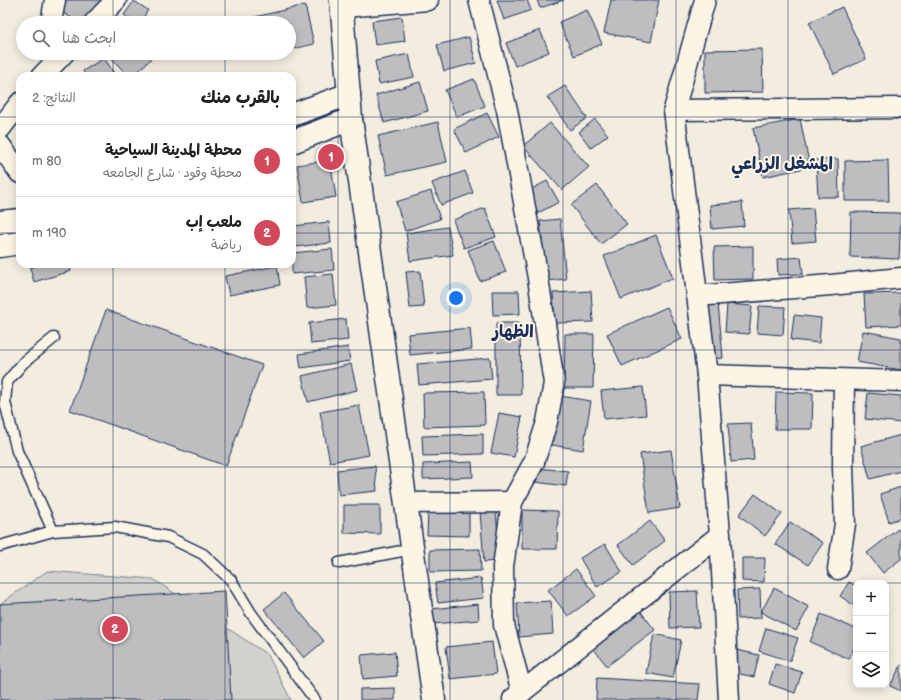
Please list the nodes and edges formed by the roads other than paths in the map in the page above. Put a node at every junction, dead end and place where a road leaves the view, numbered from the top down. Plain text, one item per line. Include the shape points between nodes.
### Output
1 (55, 0) edge
2 (116, 0) edge
3 (428, 0) edge
4 (479, 0) edge
5 (705, 0) edge
6 (342, 4) edge
7 (52, 16) edge
8 (101, 16) edge
9 (41, 60) edge
10 (57, 60) edge
11 (38, 72) edge
12 (46, 72) edge
13 (349, 94) junction
14 (16, 108) edge
15 (901, 108) edge
16 (674, 110) junction
17 (296, 114) edge
18 (351, 119) junction
19 (0, 129) edge
20 (296, 140) edge
21 (0, 145) edge
22 (16, 167) edge
23 (16, 220) edge
24 (0, 222) edge
25 (16, 244) edge
26 (0, 246) edge
27 (901, 278) edge
28 (697, 296) junction
29 (54, 338) dead end
30 (707, 375) junction
31 (844, 380) junction
32 (901, 381) edge
33 (406, 502) junction
34 (512, 502) junction
35 (53, 531) junction
36 (720, 535) junction
37 (0, 546) edge
38 (412, 549) junction
39 (339, 563) dead end
40 (838, 569) dead end
41 (517, 696) edge
42 (315, 700) edge
43 (434, 700) edge
44 (729, 700) edge

1 - 7 street
2 - 8 street
3 - 6 street
4 - 34 street via 507,110 538,278 554,383 547,422 534,462
5 - 16 street
6 - 13 main road
9 - 11 street
10 - 12 street
13 - 17 main road
13 - 18 main road
14 - 19 street
15 - 16 street
16 - 28 street
18 - 20 main road
18 - 33 main road
21 - 22 street
23 - 24 main road
25 - 26 main road
27 - 28 street
28 - 30 street
29 - 35 lane via 23,363 7,382 5,402 17,451
30 - 31 street
30 - 36 street
31 - 32 street
31 - 40 street via 845,524
33 - 34 street
33 - 38 main road
34 - 41 street via 503,567 504,625
35 - 37 lane
35 - 42 lane via 115,527 168,537 203,554 231,580 251,613
36 - 41 street
36 - 44 street
38 - 39 lane
38 - 43 main road

